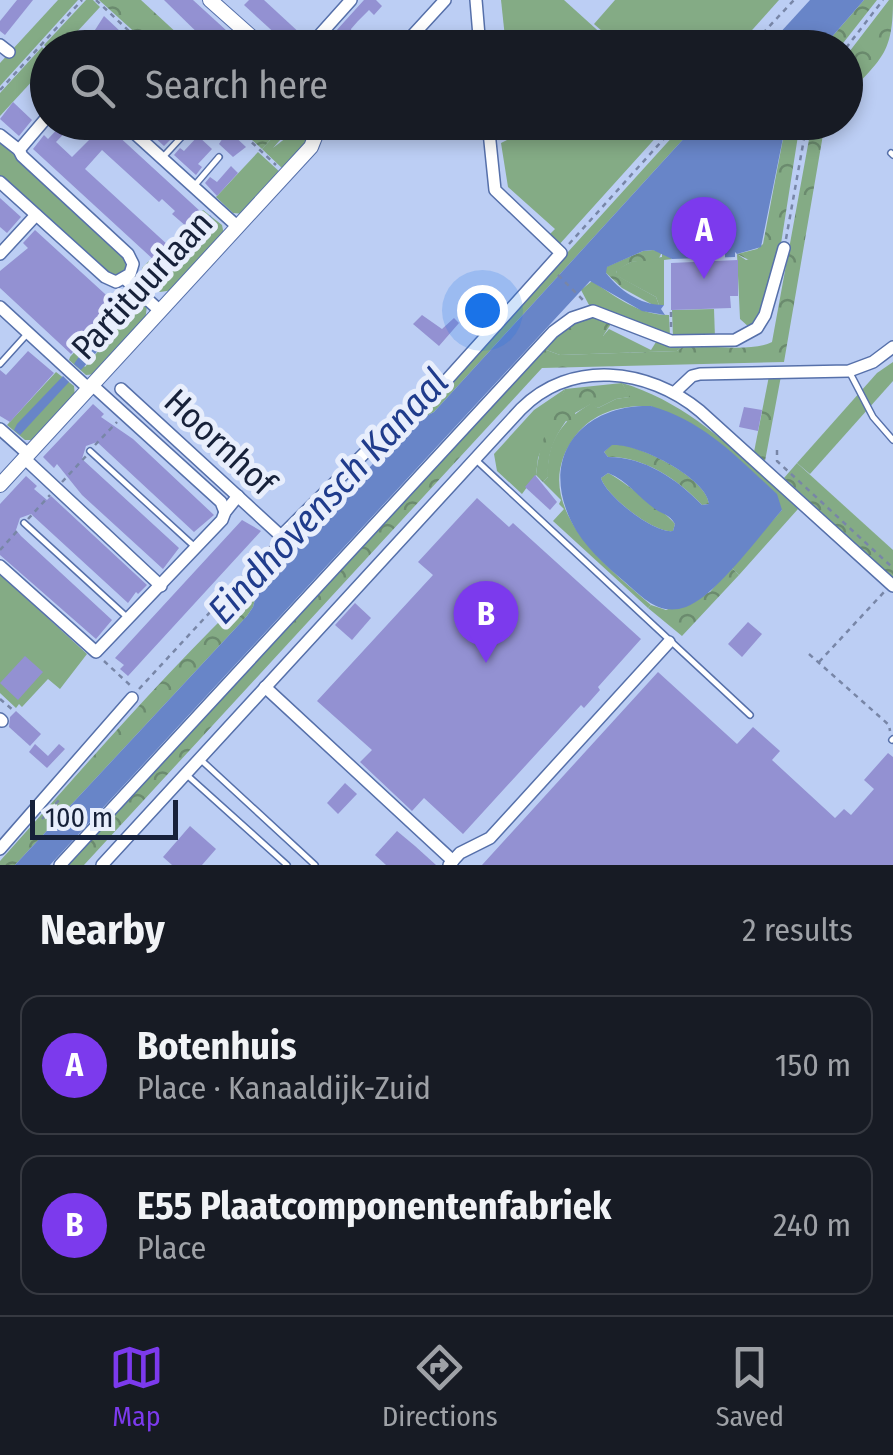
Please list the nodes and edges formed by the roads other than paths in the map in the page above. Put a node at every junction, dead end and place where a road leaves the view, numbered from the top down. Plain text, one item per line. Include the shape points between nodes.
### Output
1 (210, 0) edge
2 (351, 0) edge
3 (445, 0) edge
4 (476, 0) edge
5 (244, 30) edge
6 (324, 30) edge
7 (418, 30) edge
8 (478, 30) edge
9 (0, 135) edge
10 (30, 137) edge
11 (144, 140) edge
12 (179, 140) edge
13 (315, 140) edge
14 (490, 140) edge
15 (19, 150) junction
16 (219, 157) dead end
17 (162, 159) junction
18 (0, 182) edge
19 (193, 187) junction
20 (36, 215) junction
21 (238, 227) junction
22 (784, 248) road end
23 (0, 254) edge
24 (127, 276) junction
25 (0, 307) edge
26 (162, 308) junction
27 (28, 334) junction
28 (893, 347) edge
29 (0, 364) edge
30 (848, 370) junction
31 (89, 386) junction
32 (121, 389) dead end
33 (675, 392) junction
34 (0, 429) edge
35 (893, 440) edge
36 (90, 451) dead end
37 (26, 456) junction
38 (476, 459) junction
39 (0, 485) edge
40 (238, 496) junction
41 (224, 512) junction
42 (24, 523) dead end
43 (195, 547) junction
44 (0, 566) edge
45 (892, 585) edge
46 (161, 586) junction
47 (129, 620) junction
48 (669, 642) junction
49 (265, 687) junction
50 (134, 695) road end
51 (750, 715) dead end
52 (200, 758) junction
53 (186, 774) junction
54 (0, 849) edge
55 (451, 863) edge
56 (60, 865) edge
57 (102, 865) edge
58 (287, 865) edge
59 (316, 865) edge

1 - 5 street
2 - 6 street
3 - 7 street
4 - 8 street
9 - 15 street
10 - 15 street
11 - 17 street
12 - 17 lane
13 - 21 street, Partituurlaan
14 - 40 street, Hoornhof via 496,190 560,253 436,392 281,536
15 - 24 street via 128,254 133,264
16 - 19 lane
17 - 19 street
18 - 20 street
19 - 21 street
20 - 23 street
20 - 24 street via 105,278
21 - 26 street, Partituurlaan
22 - 56 street via 765,315 748,335 671,341 593,312 552,332
24 - 26 street
25 - 27 street
26 - 31 street, Partituurlaan
27 - 29 lane
27 - 31 street
28 - 30 street
30 - 33 street via 700,374
30 - 35 lane via 872,418
31 - 37 street, Partituurlaan
31 - 41 street via 221,502
32 - 40 street, Hoornhof
33 - 38 street via 632,377 567,379 534,396
33 - 45 street
34 - 37 street
36 - 43 lane
37 - 39 street, Partituurlaan
37 - 46 street
38 - 48 lane
38 - 49 street
40 - 41 street
41 - 43 street
42 - 47 lane
43 - 46 street
44 - 47 street via 96,652
46 - 47 street
48 - 51 lane
48 - 55 street via 490,838
49 - 52 street
49 - 55 street
50 - 54 street
52 - 53 street
52 - 59 lane
53 - 57 street
53 - 58 lane

